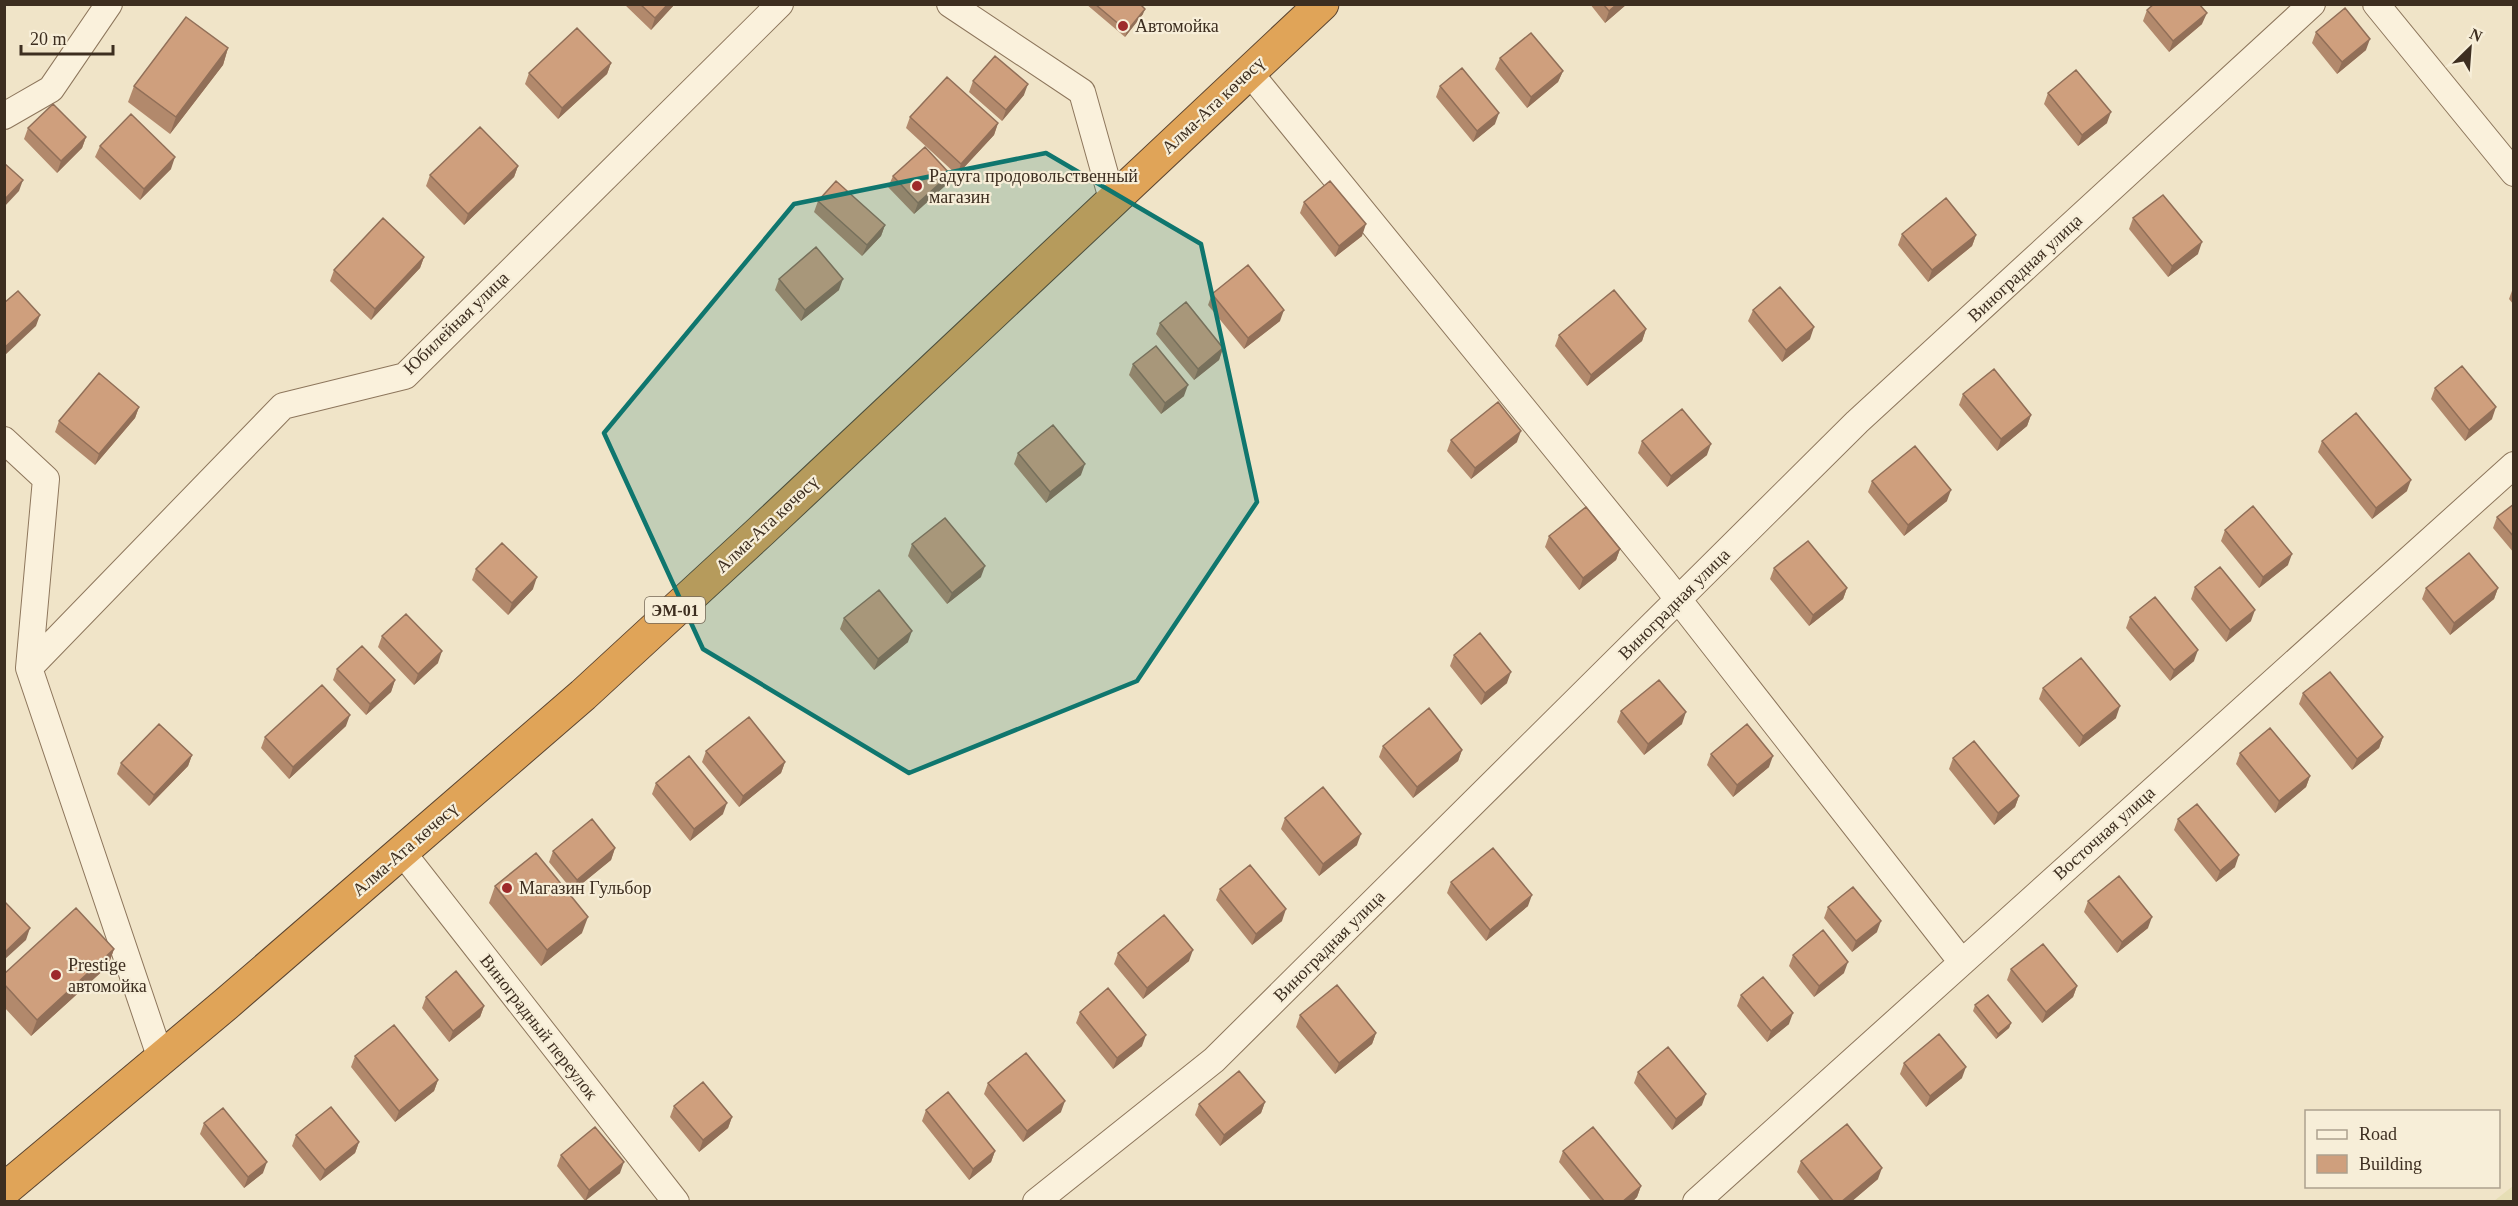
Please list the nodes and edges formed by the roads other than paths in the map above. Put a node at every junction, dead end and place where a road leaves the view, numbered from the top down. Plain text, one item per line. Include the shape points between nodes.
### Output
1 (109, 4) edge
2 (780, 4) edge
3 (950, 4) edge
4 (1322, 4) edge
5 (2312, 4) edge
6 (2376, 4) edge
7 (1249, 72) junction
8 (4, 116) edge
9 (2514, 173) edge
10 (1112, 199) junction
11 (4, 441) edge
12 (2514, 465) edge
13 (1678, 600) junction
14 (29, 668) junction
15 (402, 852) junction
16 (1961, 961) junction
17 (161, 1059) junction
18 (4, 1190) edge
19 (676, 1202) edge
20 (1036, 1202) edge
21 (1696, 1202) edge

1 - 8 street via 51,89
2 - 14 street, Юбилейная улица via 405,376 283,406
3 - 10 street via 1082,92
4 - 7 highway, Алма-Ата көчөсү / ЭМ-01
5 - 13 street, Виноградная улица via 1857,422
6 - 9 street
7 - 10 highway, Алма-Ата көчөсү / ЭМ-01
7 - 13 street
10 - 15 highway, Алма-Ата көчөсү / ЭМ-01 via 583,695
11 - 14 street via 46,479
12 - 16 street, Восточная улица
13 - 16 street
13 - 20 street, Виноградная улица via 1214,1060
14 - 17 street
15 - 17 highway, Алма-Ата көчөсү / ЭМ-01
15 - 19 street, Виноградный переулок
16 - 21 street, Восточная улица
17 - 18 highway, Алма-Ата көчөсү / ЭМ-01

